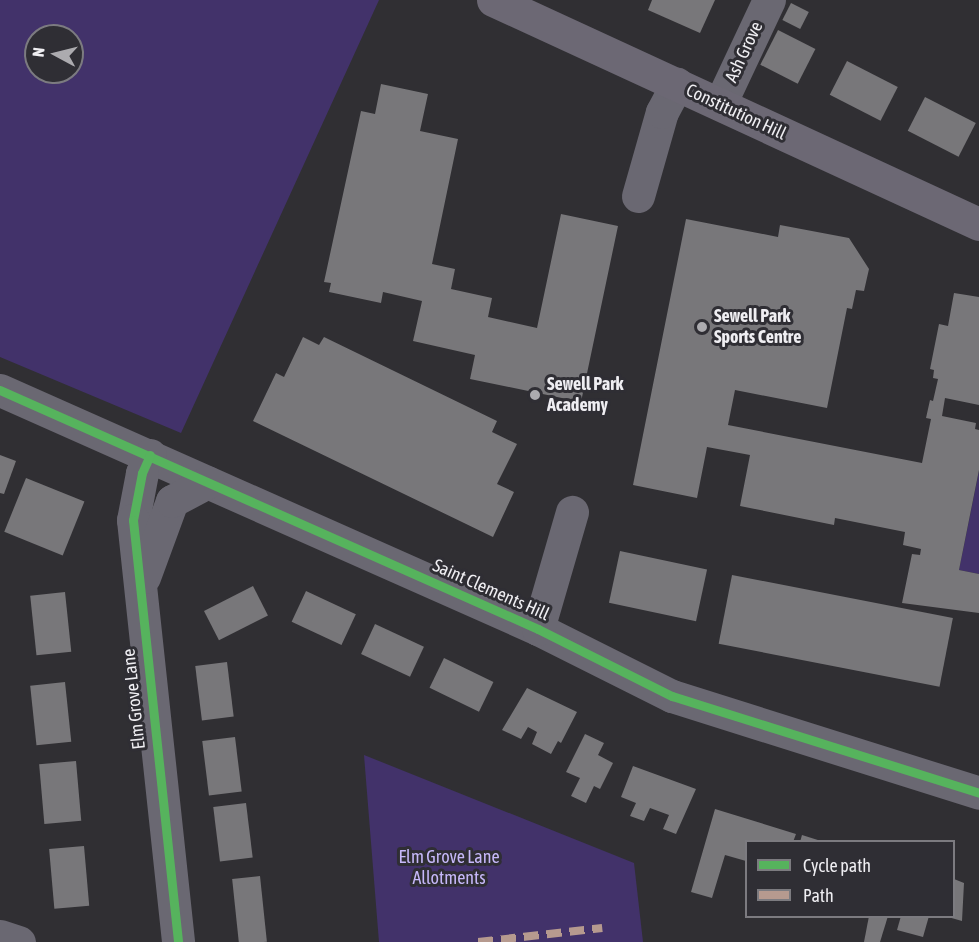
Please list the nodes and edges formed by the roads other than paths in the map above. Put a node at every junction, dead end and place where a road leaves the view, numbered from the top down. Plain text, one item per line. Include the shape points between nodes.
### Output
1 (493, 0) edge
2 (769, 0) edge
3 (677, 84) junction
4 (720, 104) junction
5 (638, 196) dead end
6 (979, 224) edge
7 (0, 390) edge
8 (150, 455) junction
9 (207, 482) junction
10 (572, 512) dead end
11 (141, 597) junction
12 (538, 628) junction
13 (979, 793) edge
14 (0, 936) edge
15 (19, 942) edge
16 (178, 942) edge

1 - 3 main road, Constitution Hill
2 - 4 street, Ash Grove
3 - 4 main road, Constitution Hill
3 - 5 street via 662,112
4 - 6 main road, Constitution Hill
7 - 8 street, Saint Clements Hill
8 - 9 street, Saint Clements Hill
8 - 11 street, Elm Grove Lane via 142,473 133,519
9 - 11 street, Elm Grove Lane via 172,501 148,559
9 - 12 street, Saint Clements Hill
10 - 12 street
11 - 16 street, Elm Grove Lane
12 - 13 street, Saint Clements Hill via 672,696
14 - 15 street

